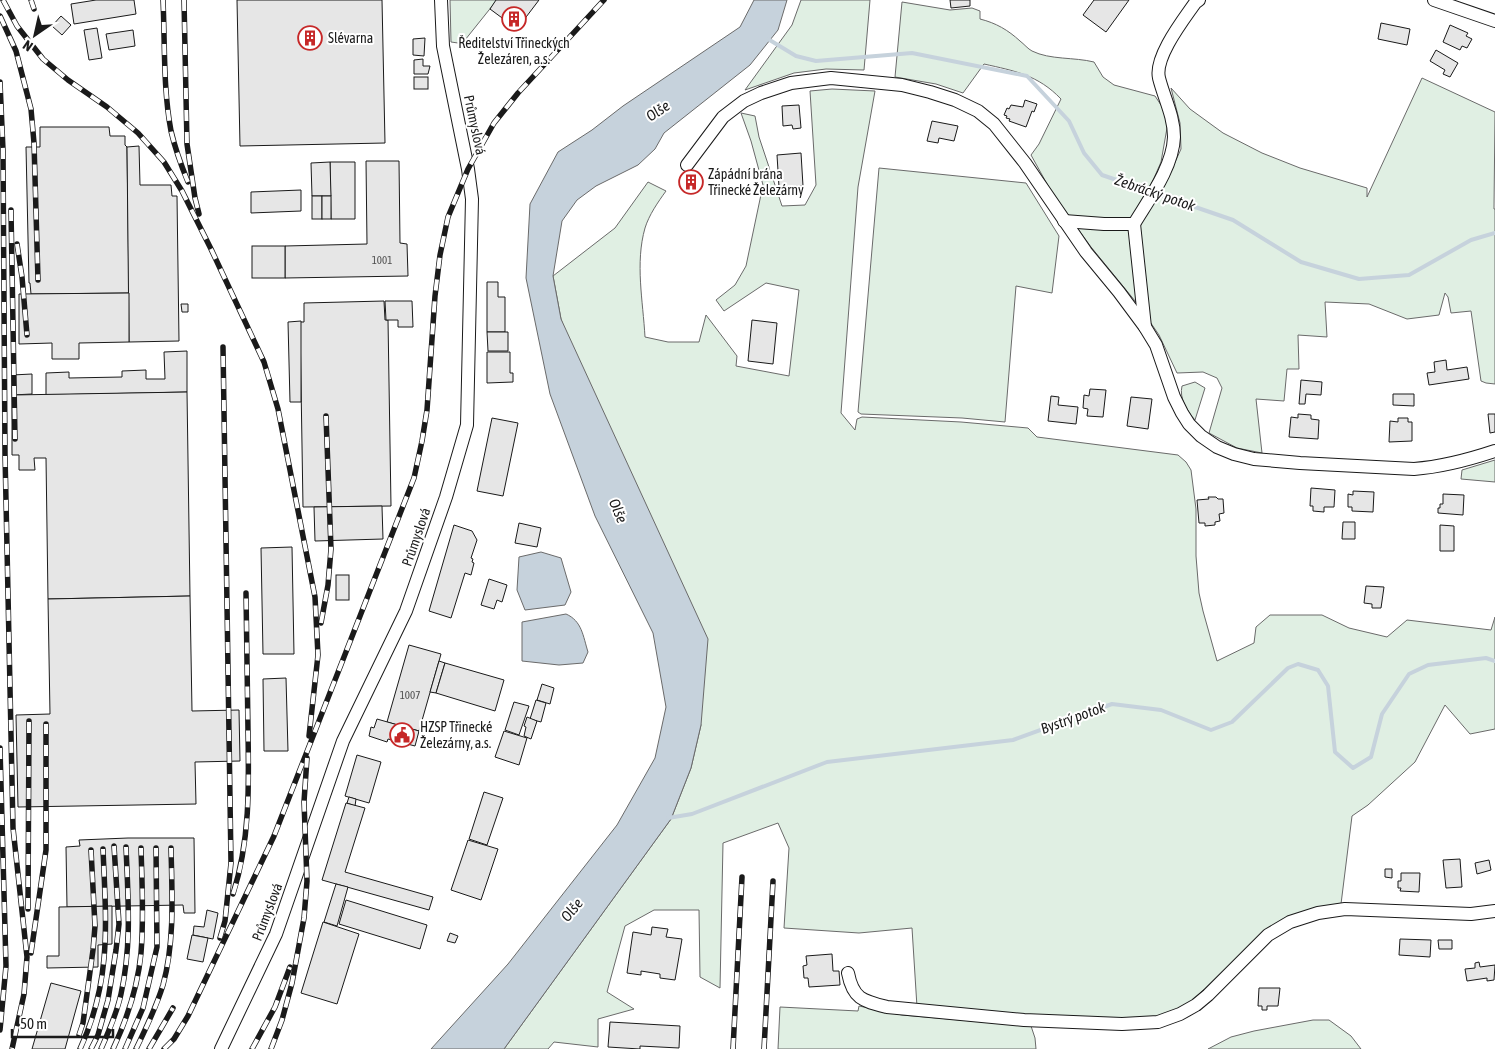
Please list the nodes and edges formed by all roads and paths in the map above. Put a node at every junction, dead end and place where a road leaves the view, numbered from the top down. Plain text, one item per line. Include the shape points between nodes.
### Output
1 (441, 0) edge
2 (1199, 0) edge
3 (1434, 0) edge
4 (1495, 21) edge
5 (687, 165) dead end
6 (1064, 221) junction
7 (1134, 224) junction
8 (1145, 327) junction
9 (1495, 451) edge
10 (1495, 912) edge
11 (848, 973) dead end
12 (221, 1049) edge

1 - 12 street, Průmyslová via 443,46 472,199 467,425 406,611 343,741 276,934
2 - 7 street via 1166,46 1160,64 1158,75 1173,118 1174,138 1171,156 1159,184
3 - 4 street
5 - 6 street via 724,117 761,92 791,83 831,78 902,86 955,100 978,111 994,124 1046,191
6 - 7 street
6 - 8 street
7 - 8 street
8 - 9 street via 1156,345 1174,397 1188,424 1217,447 1234,454 1300,463 1414,469 1464,461
10 - 11 street via 1345,909 1290,922 1268,935 1196,1005 1158,1022 1122,1024 1024,1020 887,1007 858,997 851,988

